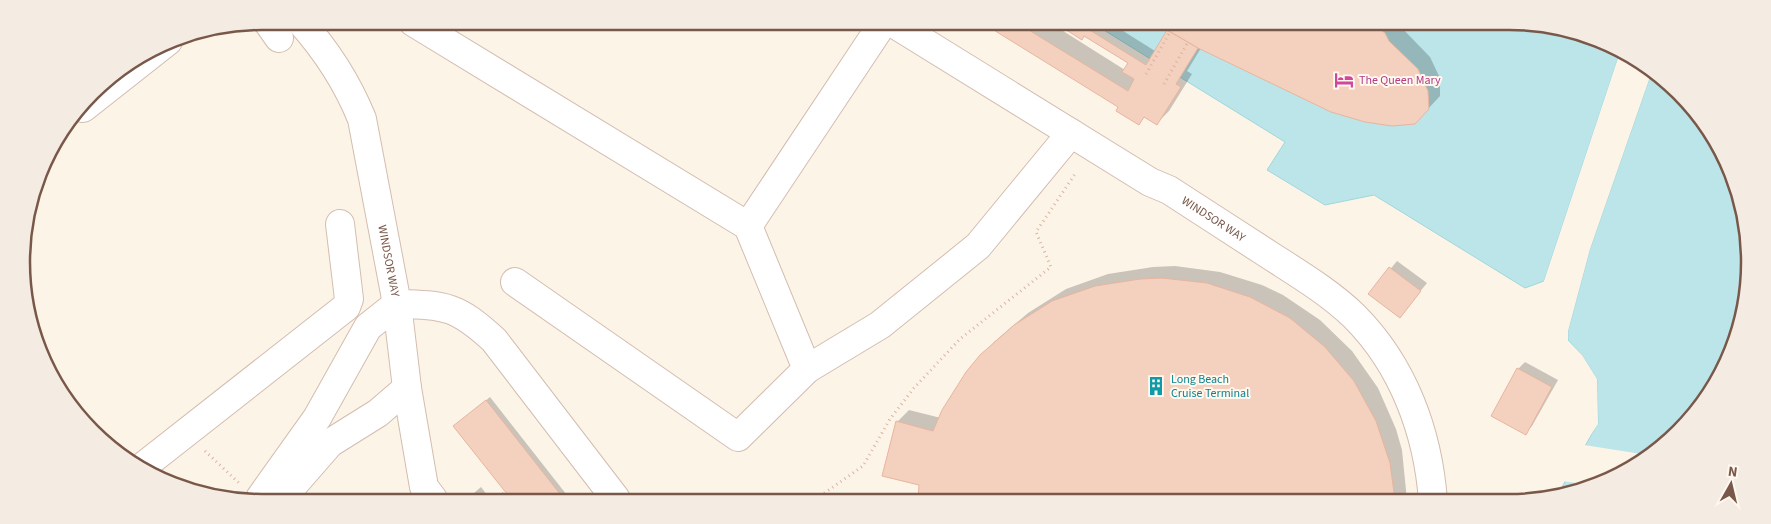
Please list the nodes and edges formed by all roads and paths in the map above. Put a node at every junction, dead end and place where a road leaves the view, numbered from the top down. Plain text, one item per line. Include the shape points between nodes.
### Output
1 (287, 30) edge
2 (426, 30) edge
3 (879, 30) edge
4 (903, 30) edge
5 (1170, 32) dead end
6 (1188, 42) dead end
7 (1146, 74) dead end
8 (1164, 84) dead end
9 (1082, 139) junction
10 (340, 224) dead end
11 (748, 226) junction
12 (515, 282) dead end
13 (396, 304) junction
14 (807, 369) junction
15 (407, 388) junction
16 (200, 447) dead end
17 (147, 464) edge
18 (252, 493) edge
19 (285, 494) edge
20 (429, 494) edge
21 (612, 494) edge
22 (823, 494) edge
23 (1432, 494) edge

1 - 13 street, WINDSOR WAY via 329,55 362,119
2 - 11 street
3 - 11 street
4 - 9 street, WINDSOR WAY
5 - 7 path
6 - 8 path
9 - 14 street via 978,246 880,325
9 - 22 path via 1036,232 1051,267 960,339 890,419 863,466
9 - 23 street, WINDSOR WAY via 1150,182 1169,190 1319,287 1354,317 1378,344 1413,406 1425,441
10 - 17 street via 349,299 346,307
11 - 14 street
12 - 14 street via 738,438
13 - 15 street
13 - 18 street via 368,327 317,418
13 - 21 street, WINDSOR WAY via 425,304 453,309 471,319 494,340
15 - 19 street via 378,414 330,443
15 - 20 street via 424,487
16 - 18 path

